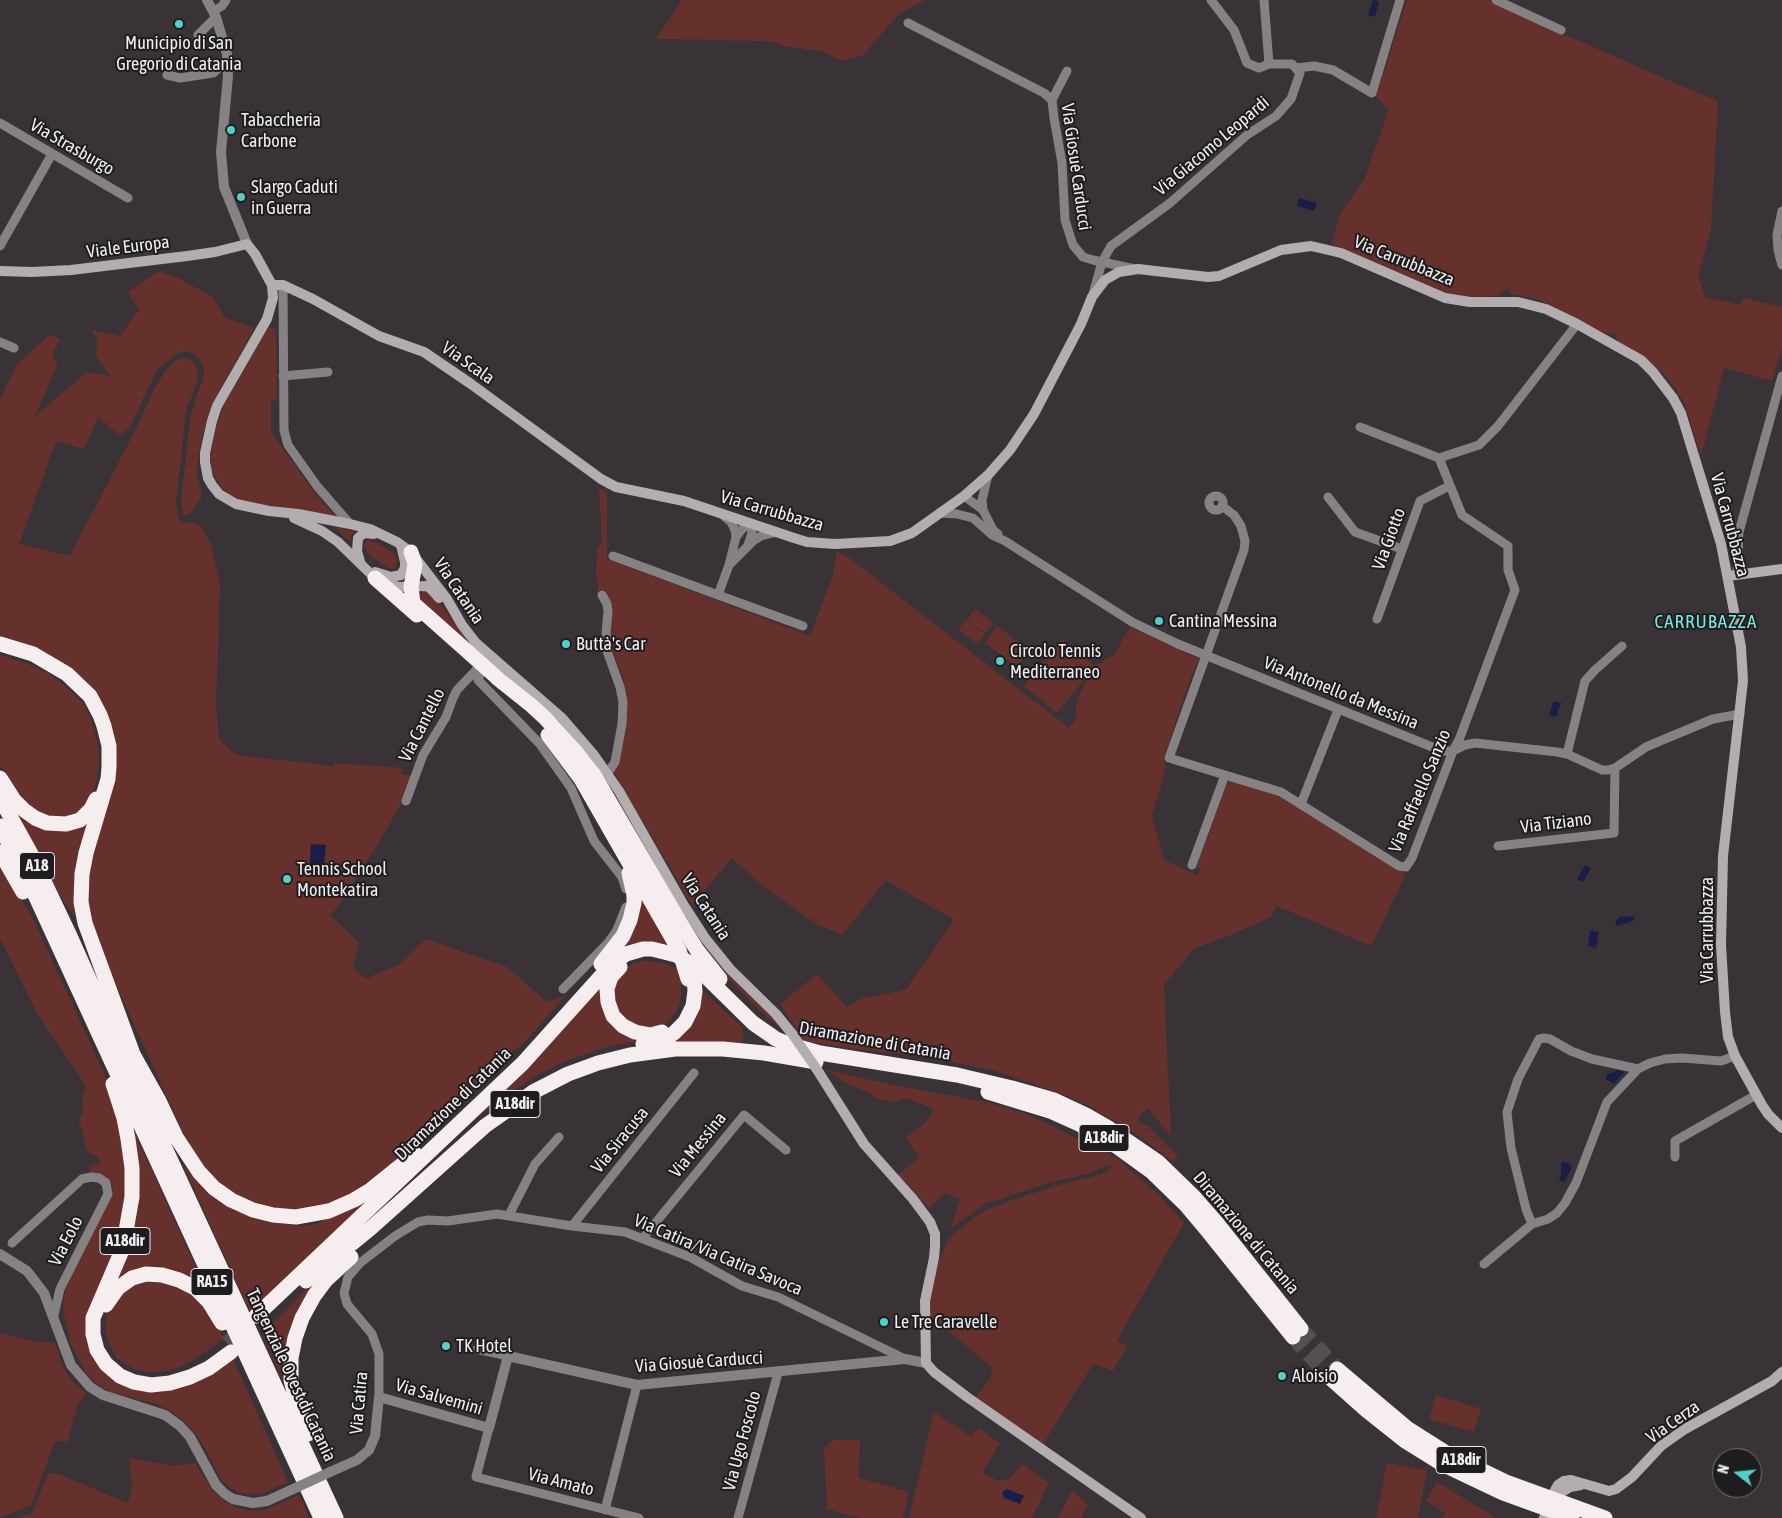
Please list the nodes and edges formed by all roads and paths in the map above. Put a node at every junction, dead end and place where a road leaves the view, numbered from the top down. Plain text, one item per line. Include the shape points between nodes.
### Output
1 (207, 0) edge
2 (1211, 0) edge
3 (1264, 0) edge
4 (1400, 0) edge
5 (1496, 0) edge
6 (219, 8) edge
7 (908, 23) dead end
8 (1561, 30) dead end
9 (198, 35) dead end
10 (227, 64) junction
11 (1270, 64) junction
12 (1296, 68) junction
13 (1067, 71) dead end
14 (167, 75) dead end
15 (1052, 100) junction
16 (0, 123) edge
17 (52, 154) junction
18 (128, 198) dead end
19 (1782, 211) edge
20 (247, 244) junction
21 (0, 246) edge
22 (1111, 246) junction
23 (1780, 251) edge
24 (1102, 262) junction
25 (1113, 264) junction
26 (1782, 265) edge
27 (0, 270) edge
28 (1138, 270) junction
29 (1114, 275) junction
30 (272, 284) junction
31 (283, 285) junction
32 (1092, 297) junction
33 (1577, 324) junction
34 (0, 342) edge
35 (14, 348) dead end
36 (328, 372) dead end
37 (283, 376) junction
38 (1782, 376) edge
39 (1360, 428) dead end
40 (1439, 458) junction
41 (988, 475) junction
42 (1449, 486) junction
43 (632, 491) joint
44 (964, 496) junction
45 (1328, 497) dead end
46 (1222, 506) dead end
47 (983, 510) junction
48 (269, 511) junction
49 (721, 513) junction
50 (939, 513) junction
51 (973, 518) junction
52 (750, 522) junction
53 (350, 524) junction
54 (777, 532) junction
55 (736, 537) junction
56 (1005, 541) junction
57 (402, 545) junction
58 (748, 545) junction
59 (1402, 550) junction
60 (613, 556) dead end
61 (729, 565) junction
62 (1782, 569) edge
63 (367, 571) junction
64 (1732, 575) junction
65 (411, 587) junction
66 (602, 594) dead end
67 (718, 595) junction
68 (1377, 619) dead end
69 (462, 626) junction
70 (803, 626) dead end
71 (0, 644) edge
72 (1622, 646) dead end
73 (0, 649) edge
74 (1206, 656) junction
75 (479, 671) junction
76 (497, 678) junction
77 (1338, 710) junction
78 (1740, 714) junction
79 (1452, 751) junction
80 (1567, 754) junction
81 (1615, 768) junction
82 (608, 774) junction
83 (1225, 775) junction
84 (0, 778) edge
85 (0, 798) edge
86 (406, 802) dead end
87 (1301, 804) junction
88 (605, 819) junction
89 (0, 826) edge
90 (1498, 846) dead end
91 (0, 852) edge
92 (1192, 865) dead end
93 (683, 952) junction
94 (65, 960) junction
95 (691, 979) junction
96 (74, 980) junction
97 (563, 989) dead end
98 (1735, 1056) junction
99 (123, 1058) junction
100 (840, 1064) junction
101 (1638, 1069) junction
102 (694, 1073) dead end
103 (957, 1075) junction
104 (496, 1089) junction
105 (533, 1092) junction
106 (1756, 1095) junction
107 (456, 1119) junction
108 (1782, 1128) edge
109 (559, 1137) dead end
110 (786, 1150) dead end
111 (1675, 1157) dead end
112 (423, 1159) junction
113 (509, 1215) junction
114 (418, 1222) joint
115 (1532, 1224) junction
116 (572, 1226) junction
117 (643, 1238) junction
118 (12, 1243) dead end
119 (0, 1254) edge
120 (0, 1260) edge
121 (1484, 1264) dead end
122 (305, 1282) junction
123 (54, 1315) junction
124 (477, 1349) dead end
125 (508, 1356) junction
126 (905, 1359) junction
127 (926, 1363) junction
128 (1782, 1372) edge
129 (778, 1373) junction
130 (637, 1385) junction
131 (379, 1397) junction
132 (489, 1428) junction
133 (292, 1456) junction
134 (1558, 1491) dead end
135 (605, 1510) junction
136 (320, 1518) edge
137 (336, 1518) edge
138 (345, 1518) edge
139 (639, 1518) edge
140 (738, 1518) edge
141 (1142, 1518) edge
142 (1572, 1518) edge
143 (1605, 1518) edge

1 - 6 street
2 - 11 street, Via Giacomo Leopardi via 1234,30 1247,63 1259,68
3 - 11 street
4 - 12 street via 1372,93 1333,70 1314,66
5 - 8 street
6 - 9 street
6 - 10 street
7 - 15 street, Via Giosuè Carducci
10 - 14 street via 213,73 180,78
10 - 20 street via 222,172 230,206
11 - 12 street, Via Giacomo Leopardi via 1292,64
12 - 22 street, Via Giacomo Leopardi via 1300,74 1291,99 1276,116 1247,135 1170,203
13 - 15 street
15 - 24 street, Via Giosuè Carducci via 1062,163 1068,235 1073,246 1084,256
16 - 17 street, Via Strasburgo
17 - 18 street, Via Strasburgo
17 - 21 street
19 - 23 street via 1777,235
20 - 27 main road, Viale Europa via 197,255 70,270
20 - 30 main road
22 - 24 street, Via Giacomo Leopardi
22 - 25 street
23 - 26 street
24 - 25 street
24 - 29 street
24 - 32 street, Via Giacomo Leopardi
25 - 28 street
25 - 29 street
28 - 29 main road, Via Carrubbazza
28 - 33 main road, Via Carrubbazza via 1219,276 1281,250 1311,246 1341,253 1445,298 1534,305
29 - 32 main road, Via Carrubbazza via 1099,286
30 - 31 main road, Via Scala
30 - 48 main road, Via Catania via 266,319 217,406 208,436 205,462 208,478 223,497 236,504
31 - 37 street
31 - 43 main road, Via Scala via 313,298 379,336 424,352 601,479
32 - 41 main road, Via Carrubbazza via 1066,356 1034,414 1010,450
33 - 40 street via 1498,426 1478,445
33 - 64 main road, Via Carrubbazza via 1641,360 1673,398 1681,412
34 - 35 street
36 - 37 street
37 - 53 street via 284,430 288,445
38 - 64 street via 1739,532
39 - 40 street
40 - 42 street, Via Raffaello Sanzio
41 - 44 main road, Via Carrubbazza
41 - 47 street
42 - 59 street, Via Giotto via 1420,500
42 - 79 street, Via Raffaello Sanzio via 1462,515 1508,546 1508,570 1515,590 1459,740
43 - 49 main road, Via Carrubbazza via 684,501
44 - 47 street
44 - 50 main road, Via Carrubbazza
44 - 51 street
45 - 59 street via 1355,532
46 - 74 street, Via Raffaello Sanzio via 1234,515 1245,541
47 - 56 street via 993,530
48 - 53 main road, Via Catania
48 - 63 main road via 322,531
49 - 52 main road, Via Carrubbazza
49 - 55 street via 731,522
50 - 51 street
50 - 54 main road, Via Carrubbazza via 912,533 890,541 807,542
51 - 56 street, Via Antonello da Messina via 992,535
52 - 54 main road, Via Carrubbazza
52 - 55 street
52 - 58 street via 752,533
53 - 57 main road, Via Catania via 379,532
54 - 58 street via 761,536
55 - 61 street
56 - 74 street, Via Antonello da Messina via 1132,622
57 - 63 main road via 405,568 401,575 391,577
57 - 63 main road via 372,533 360,535 357,542
57 - 65 highway via 415,564
57 - 69 main road, Via Catania via 447,599
58 - 61 street
59 - 68 street, Via Giotto
60 - 67 street
61 - 67 street
62 - 64 main road
63 - 65 main road via 398,587
63 - 75 highway
64 - 78 main road, Via Carrubbazza via 1741,647 1743,682
65 - 69 main road via 427,586 431,589
65 - 76 highway via 414,603 419,609
66 - 82 street via 608,611 607,651 623,702 615,762
67 - 70 street
69 - 82 main road, Via Catania via 486,653 562,718
71 - 99 highway via 33,654 67,674 90,696 104,726 109,746 108,779 86,854 81,902
72 - 80 street via 1585,681
73 - 84 highway via 43,664 79,691 96,717 105,756 103,778 91,809 80,820 66,824 48,823 29,815 14,800
74 - 77 street, Via Antonello da Messina
74 - 83 street, Via Raffaello Sanzio via 1169,758
75 - 86 street, Via Cantello via 457,690 446,717 423,755
75 - 88 highway via 552,740
75 - 97 street via 478,680 539,743 571,788 594,840 622,877 627,890 627,905 616,930
76 - 93 highway via 546,725 574,760
76 - 103 highway via 532,706 586,764 697,950 765,1023 801,1044
77 - 79 street, Via Antonello da Messina via 1442,751
77 - 87 street
78 - 81 street via 1713,720 1646,747
78 - 98 main road, Via Carrubbazza via 1723,856 1721,946 1728,1037
79 - 80 street, Via Antonello da Messina via 1475,744
79 - 87 street, Via Raffaello Sanzio via 1406,867 1399,866
80 - 81 street, Via Antonello da Messina via 1602,770
81 - 90 street, Via Tiziano via 1614,832
82 - 127 main road, Via Catania, bridge via 705,938 793,1035 864,1144 930,1222 935,1246 925,1301
83 - 87 street, Via Raffaello Sanzio via 1272,789
83 - 92 street
85 - 99 highway, A18 via 70,936
88 - 93 highway
88 - 107 highway via 633,886 634,904 623,936 522,1053
89 - 94 highway, A18
91 - 94 highway via 47,935
93 - 95 highway, bridge
94 - 96 highway, A18
95 - 100 highway via 685,1010 676,1024 666,1031 651,1035 635,1032 618,1022 610,1010 607,989 616,971 634,959 659,959 692,975 734,1016 766,1040 793,1052
95 - 122 highway via 693,1006 674,1034 658,1041 579,1060 507,1099 479,1120
96 - 99 highway, A18
96 - 133 highway, A18dir via 86,1021 124,1118 132,1168 130,1214 123,1248 93,1318 97,1350 106,1364 120,1376 151,1385 170,1383 209,1368 229,1348 187,1370 168,1376 144,1376 124,1369 108,1353 101,1331 108,1301 132,1278 154,1274 171,1277 195,1288 215,1310 263,1411
98 - 101 street via 1722,1061 1665,1059
98 - 106 main road, Via Carrubbazza
99 - 107 highway via 159,1100 176,1137 214,1188 231,1200 273,1215 316,1214 354,1200 390,1175
99 - 133 highway, Tangenziale Ovest di Catania / RA15
99 - 137 highway, Tangenziale Ovest di Catania / RA15
100 - 103 highway, Diramazione di Catania / A18dir via 1012,1098 1056,1114 1101,1136 1152,1172 1185,1204 1297,1333 1205,1209 1143,1150 1108,1127 1054,1100
100 - 105 highway, Diramazione di Catania / A18dir via 723,1049 659,1050 622,1056 583,1068
101 - 115 street via 1606,1102 1576,1183 1564,1203 1548,1219
101 - 115 street via 1592,1059 1550,1040 1539,1039 1518,1079 1507,1112 1510,1148
102 - 116 street, Via Siracusa
103 - 104 highway, Diramazione di Catania / A18dir via 844,1058 788,1044 752,1023 690,963 669,952 643,949 626,954 611,965
104 - 107 highway
104 - 112 highway, Diramazione di Catania / A18dir
105 - 122 highway, Diramazione di Catania / A18dir via 485,1126
105 - 138 highway via 518,1109 336,1270 314,1296 302,1318 291,1358 293,1392
106 - 108 main road, Via Carrubbazza
106 - 111 street via 1675,1140
107 - 112 highway
109 - 113 street via 535,1164
110 - 117 street, Via Messina via 744,1115
112 - 122 highway, Diramazione di Catania / A18dir via 258,1320
113 - 114 street, Via Catira/Via Catira Savoca
113 - 116 street, Via Catira/Via Catira Savoca
114 - 131 street, Via Catira via 360,1263 348,1277 344,1293 347,1304 372,1334 379,1354
115 - 121 street
116 - 117 street, Via Catira/Via Catira Savoca via 616,1230
117 - 126 street, Via Catira/Via Catira Savoca via 690,1257 742,1286 778,1297
118 - 123 street, Via Eolo via 82,1179 98,1178 106,1183 108,1194 60,1289
119 - 123 street via 32,1276
120 - 123 street via 23,1275
123 - 131 street, Via Catira, bridge via 71,1365 80,1377 102,1395 165,1415 180,1426 190,1437 216,1484 224,1494 238,1500 267,1501 357,1460 369,1450 375,1436
124 - 125 street, Via Giosuè Carducci
125 - 130 street, Via Giosuè Carducci
125 - 132 street
126 - 127 street, Via Giosuè Carducci
126 - 129 street, Via Giosuè Carducci
127 - 141 main road via 967,1397
128 - 134 main road, Via Cerza via 1772,1381 1685,1429 1661,1446 1616,1489 1609,1491 1585,1485
129 - 130 street, Via Giosuè Carducci
129 - 140 street, Via Ugo Foscolo
130 - 135 street
131 - 132 street, Via Salvemini
132 - 135 street, Via Amato via 476,1477
133 - 136 highway, Tangenziale Ovest di Catania / RA15
135 - 139 street, Via Amato
142 - 143 highway, A18dir via 1503,1493 1442,1464 1405,1441 1333,1373 1448,1454 1506,1482

